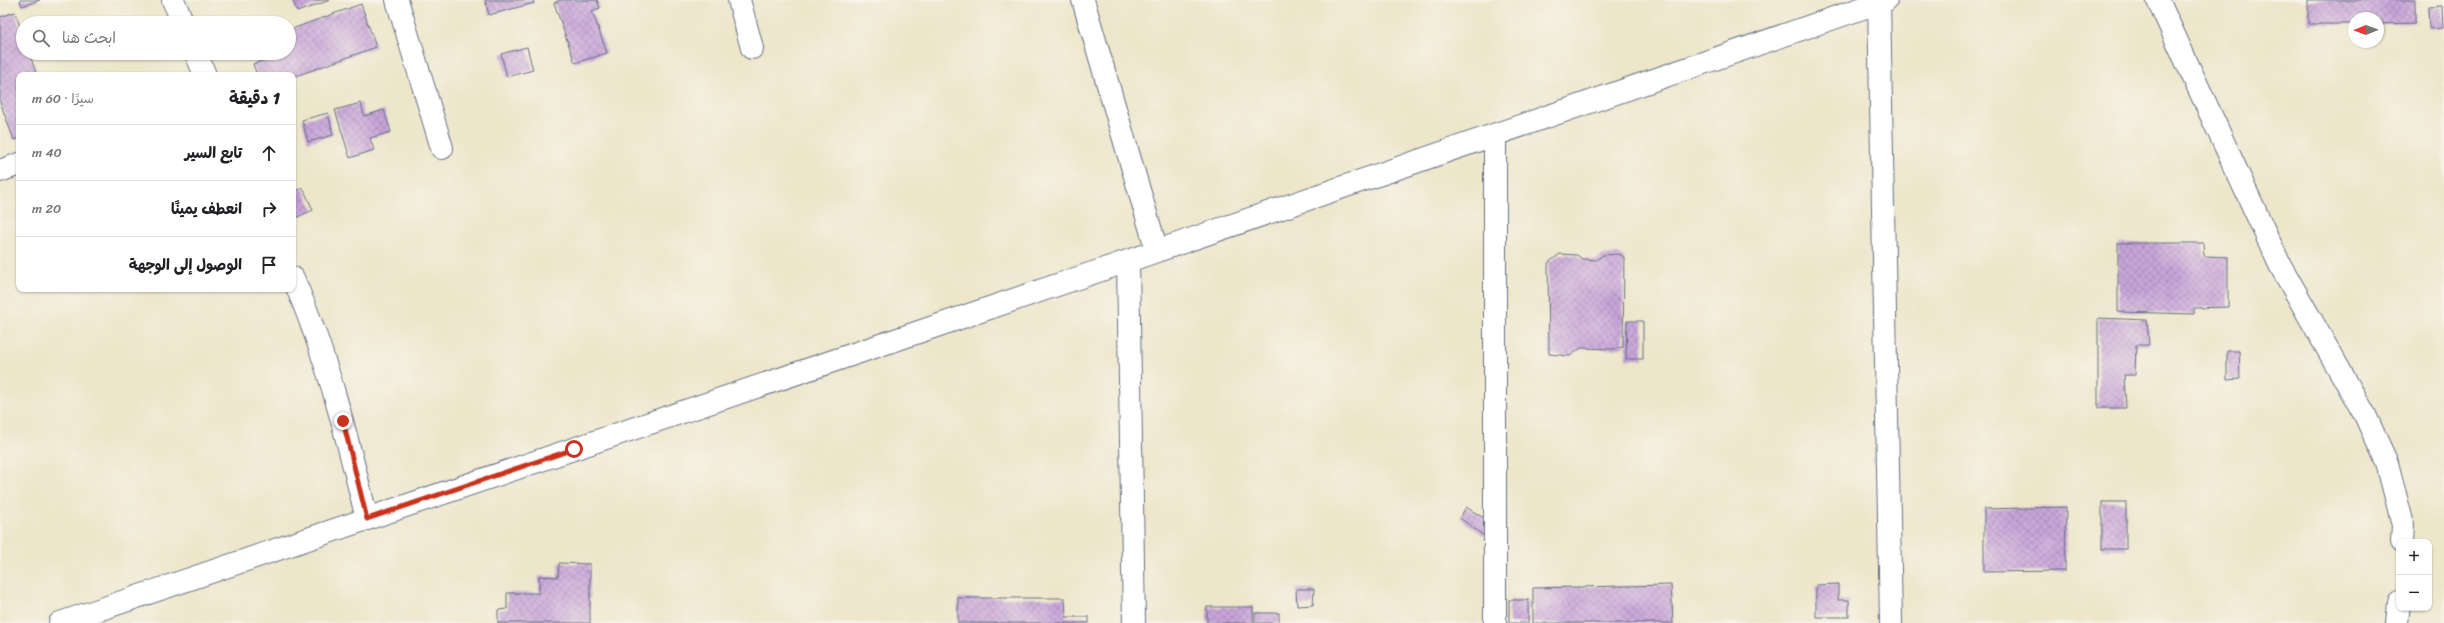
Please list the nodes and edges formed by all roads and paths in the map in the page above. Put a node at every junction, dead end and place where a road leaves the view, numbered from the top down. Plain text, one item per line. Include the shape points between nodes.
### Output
1 (173, 0) edge
2 (397, 0) edge
3 (738, 0) edge
4 (1083, 0) edge
5 (2158, 0) edge
6 (1881, 1) edge
7 (180, 16) edge
8 (752, 48) dead end
9 (199, 60) edge
10 (204, 72) edge
11 (1495, 135) junction
12 (442, 148) dead end
13 (16, 165) edge
14 (0, 170) edge
15 (1156, 251) junction
16 (1128, 261) junction
17 (296, 285) edge
18 (367, 519) junction
19 (2402, 539) edge
20 (2398, 611) edge
21 (60, 623) edge
22 (1134, 623) edge
23 (1495, 623) edge
24 (1891, 623) edge
25 (2397, 623) edge

1 - 7 street
2 - 12 street
3 - 8 street
4 - 15 street
5 - 19 street via 2280,265 2365,415 2387,463 2402,525
6 - 11 street
6 - 24 street
9 - 10 street
11 - 15 street
11 - 23 street
13 - 14 street
15 - 16 street
16 - 18 street
16 - 22 street
17 - 18 street via 309,315 343,421
18 - 21 street
20 - 25 street

